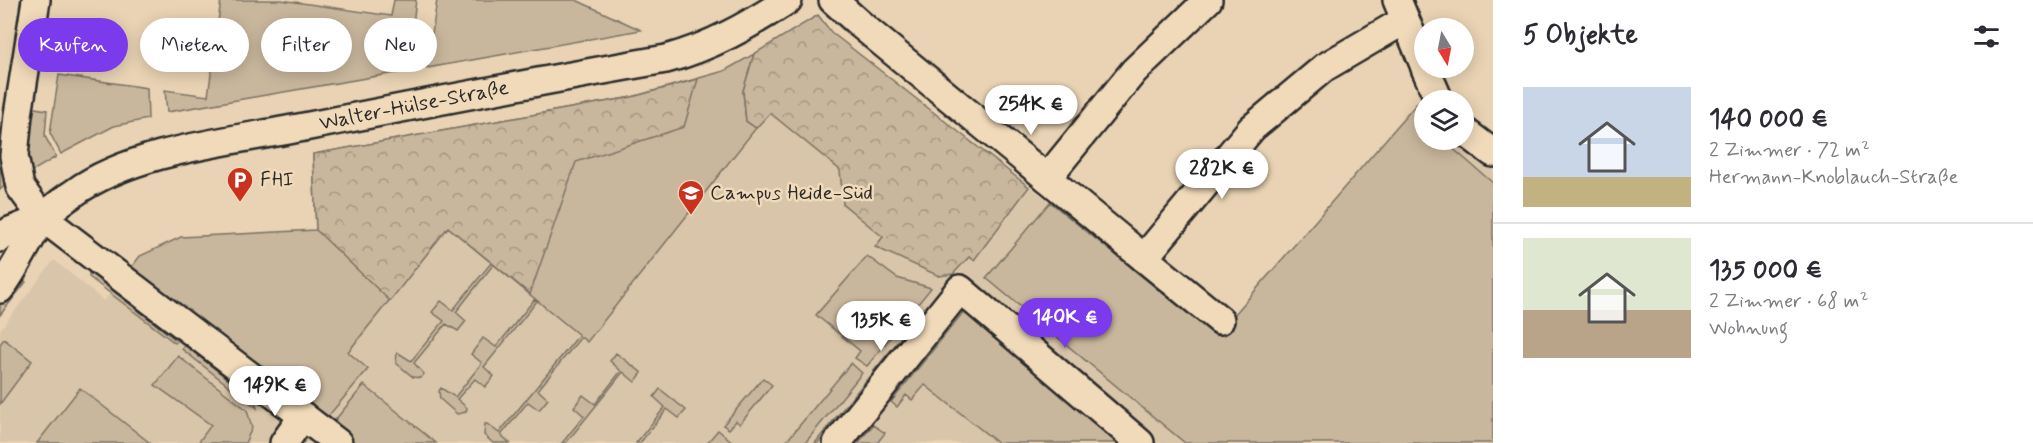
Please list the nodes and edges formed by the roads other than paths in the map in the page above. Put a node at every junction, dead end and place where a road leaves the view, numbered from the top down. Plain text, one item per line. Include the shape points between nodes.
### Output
1 (36, 0) edge
2 (788, 0) edge
3 (833, 0) edge
4 (1208, 0) edge
5 (1401, 10) edge
6 (1414, 41) edge
7 (1474, 139) edge
8 (1493, 153) edge
9 (1047, 178) junction
10 (43, 218) junction
11 (0, 238) edge
12 (1144, 258) junction
13 (0, 289) edge
14 (1220, 320) dead end
15 (303, 416) junction
16 (284, 443) edge
17 (338, 443) edge
18 (837, 443) edge
19 (1140, 443) edge

1 - 10 street via 14,156 21,187
2 - 10 street, Walter-Hülse-Straße via 729,36 666,59 151,158 91,182
3 - 9 street
4 - 9 street via 1134,71
5 - 6 street
5 - 12 street via 1252,128
7 - 8 street
9 - 12 street
10 - 11 street, Walter-Hülse-Straße
10 - 13 street, Walter-Hülse-Straße
10 - 15 street
12 - 14 street
15 - 16 street
15 - 17 street
18 - 19 street via 960,289

